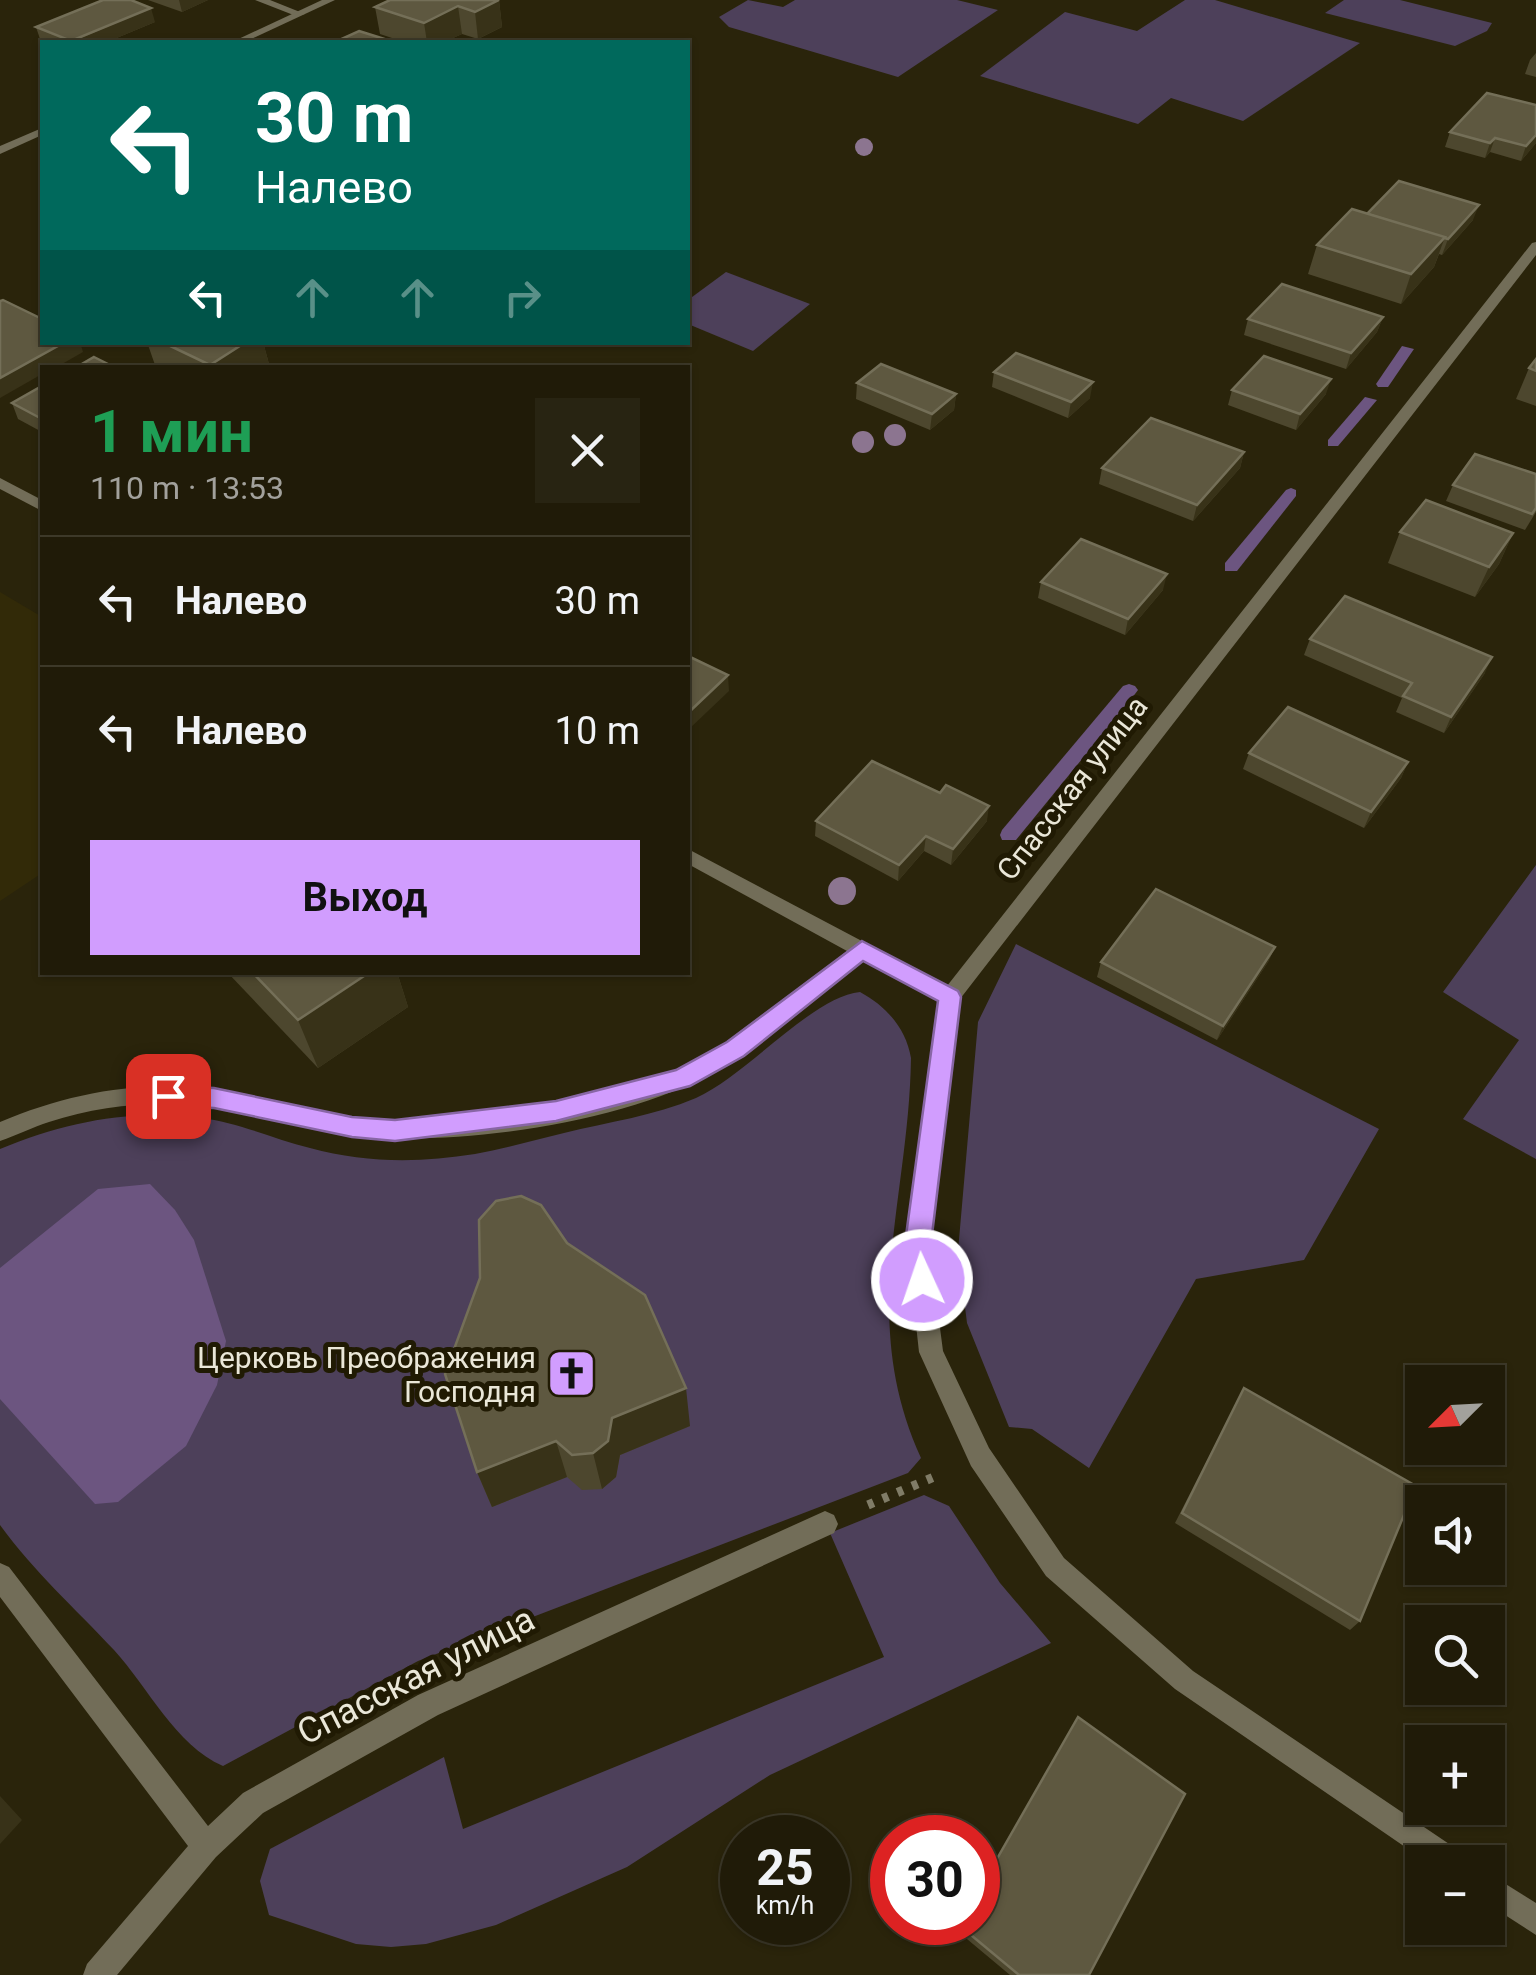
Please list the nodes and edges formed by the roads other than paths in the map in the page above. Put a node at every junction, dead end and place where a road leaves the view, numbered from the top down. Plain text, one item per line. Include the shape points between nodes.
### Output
1 (260, 0) edge
2 (330, 0) edge
3 (300, 14) junction
4 (242, 40) edge
5 (40, 132) edge
6 (0, 150) edge
7 (1536, 246) edge
8 (0, 483) edge
9 (40, 505) edge
10 (690, 857) edge
11 (862, 950) junction
12 (950, 997) junction
13 (0, 1132) edge
14 (825, 1524) road end
15 (0, 1576) edge
16 (1426, 1845) edge
17 (206, 1846) junction
18 (1505, 1899) edge
19 (1536, 1920) edge
20 (98, 1975) edge

1 - 3 street
2 - 3 street
3 - 4 street
5 - 6 street
7 - 12 street, Спасская улица
8 - 9 street
10 - 11 street
11 - 12 street
11 - 13 street via 736,1049 682,1079 556,1111 395,1130 214,1098 121,1097 42,1112
12 - 16 street via 918,1243 931,1352 980,1457 1056,1567 1184,1680
14 - 17 street, Спасская улица via 428,1705 252,1803
15 - 17 street
17 - 20 street, Спасская улица
18 - 19 street

